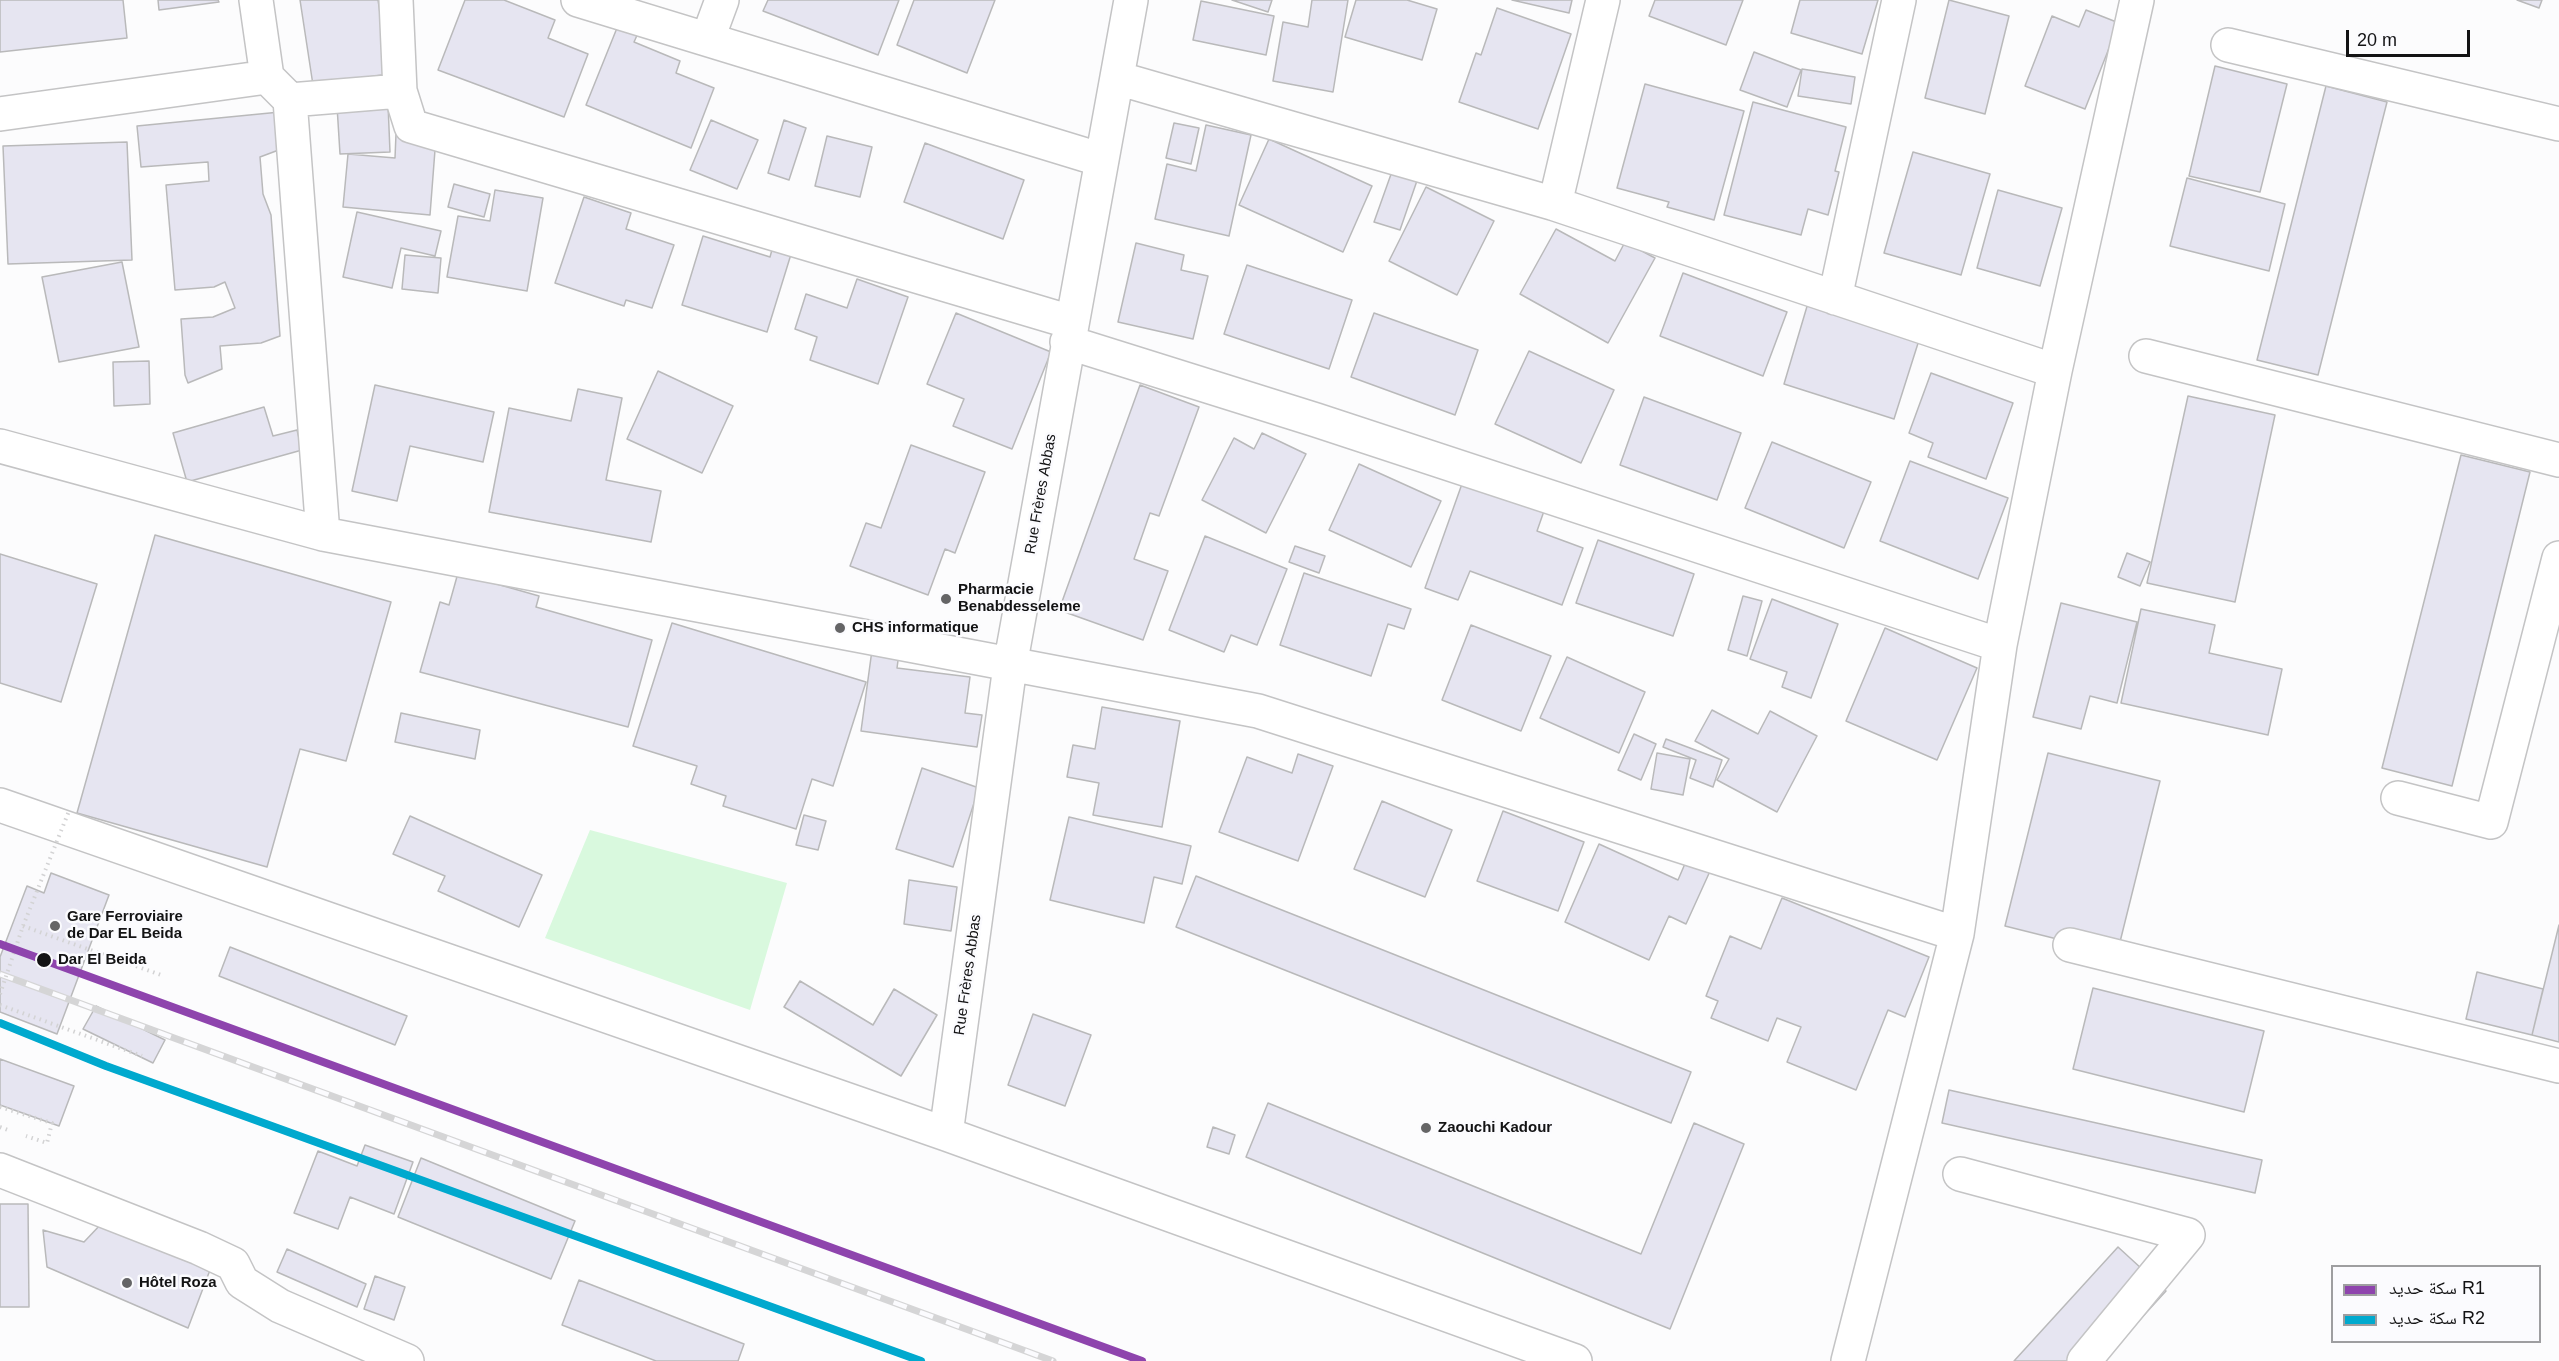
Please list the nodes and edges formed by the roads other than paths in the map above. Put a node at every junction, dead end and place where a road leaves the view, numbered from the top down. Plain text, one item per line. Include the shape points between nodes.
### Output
1 (256, 0) edge
2 (396, 0) edge
3 (578, 0) edge
4 (722, 0) edge
5 (1131, 0) edge
6 (1603, 0) edge
7 (1899, 0) edge
8 (2137, 0) edge
9 (708, 38) junction
10 (2228, 45) dead end
11 (267, 77) junction
12 (1117, 78) junction
13 (400, 91) junction
14 (290, 100) junction
15 (0, 114) edge
16 (2559, 124) edge
17 (1102, 160) junction
18 (1555, 204) junction
19 (1835, 298) junction
20 (1069, 332) junction
21 (2146, 356) dead end
22 (2055, 371) junction
23 (0, 446) edge
24 (2559, 460) edge
25 (323, 534) junction
26 (2559, 558) edge
27 (2000, 645) junction
28 (1010, 666) junction
29 (2398, 798) dead end
30 (0, 804) edge
31 (1957, 934) junction
32 (2070, 945) dead end
33 (2559, 1066) edge
34 (946, 1134) junction
35 (0, 1170) edge
36 (1960, 1174) dead end
37 (407, 1361) edge
38 (1575, 1361) edge
39 (1848, 1361) edge
40 (2084, 1361) edge

1 - 11 street
2 - 13 street
3 - 9 street
4 - 9 street
5 - 12 street, Rue Frères Abbas
6 - 18 street
7 - 19 street
8 - 22 street
9 - 17 street
10 - 16 street
11 - 14 street
11 - 15 street
12 - 17 street, Rue Frères Abbas
12 - 18 street
13 - 14 street
13 - 20 street via 411,126
14 - 25 street
17 - 20 street, Rue Frères Abbas
18 - 19 street
19 - 22 street
20 - 27 street via 1316,420
20 - 28 street, Rue Frères Abbas
21 - 24 street
22 - 27 street
23 - 25 street
25 - 28 street
26 - 29 street via 2491,822
27 - 31 street
28 - 31 street via 1258,711
28 - 34 street, Rue Frères Abbas
30 - 34 street
31 - 39 street
32 - 33 street
34 - 38 street
35 - 37 street via 225,1260 233,1264 242,1282 280,1306
36 - 40 street via 2188,1234

